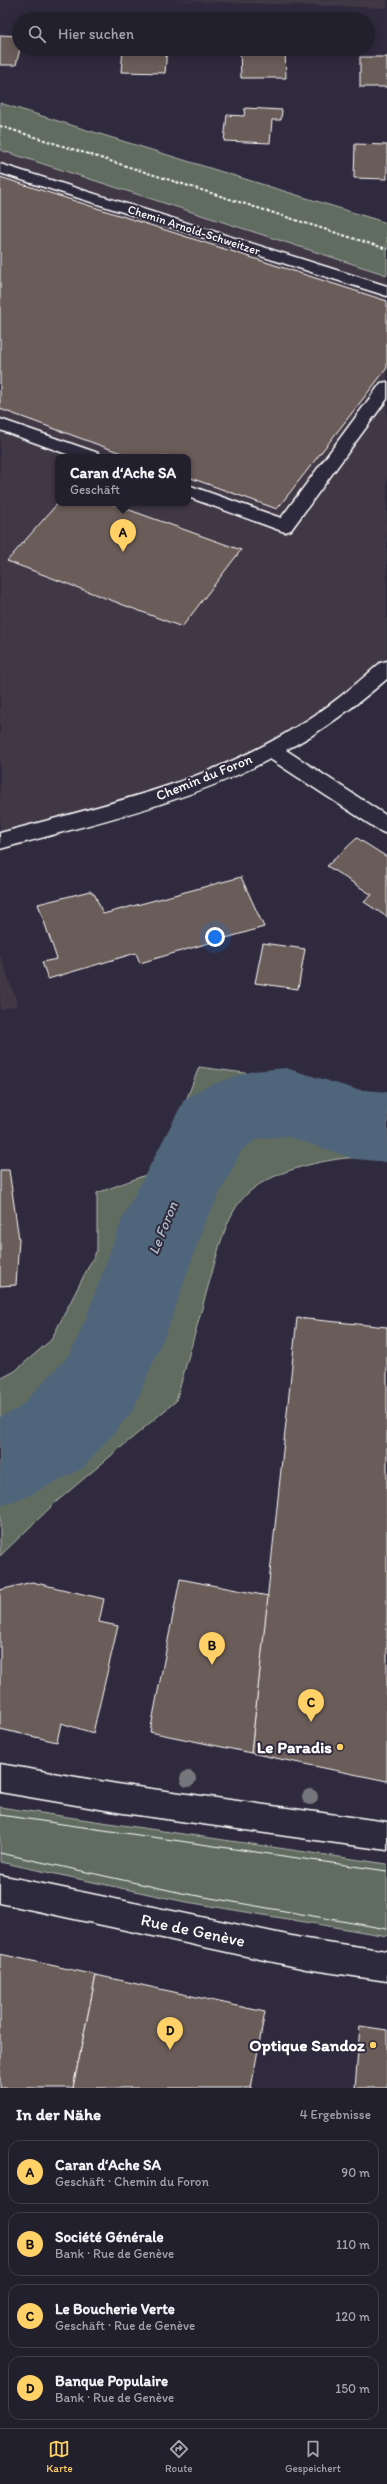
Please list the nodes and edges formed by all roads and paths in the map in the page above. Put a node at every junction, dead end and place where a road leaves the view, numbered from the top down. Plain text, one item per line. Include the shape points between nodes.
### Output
1 (0, 126) edge
2 (0, 168) edge
3 (387, 249) edge
4 (387, 291) edge
5 (387, 387) edge
6 (0, 424) edge
7 (84, 454) edge
8 (191, 492) edge
9 (387, 668) edge
10 (271, 750) junction
11 (387, 826) edge
12 (0, 841) edge
13 (0, 1778) edge
14 (387, 1836) edge
15 (0, 1889) edge
16 (387, 1966) edge

1 - 3 path
2 - 4 main road, Chemin Arnold-Schweitzer
5 - 8 main road via 285,526
6 - 7 main road
9 - 10 main road, Chemin du Foron via 347,703
10 - 11 main road
10 - 12 main road, Chemin du Foron via 191,785 150,799
13 - 14 main road via 123,1799
15 - 16 main road, Rue de Genève via 306,1954

